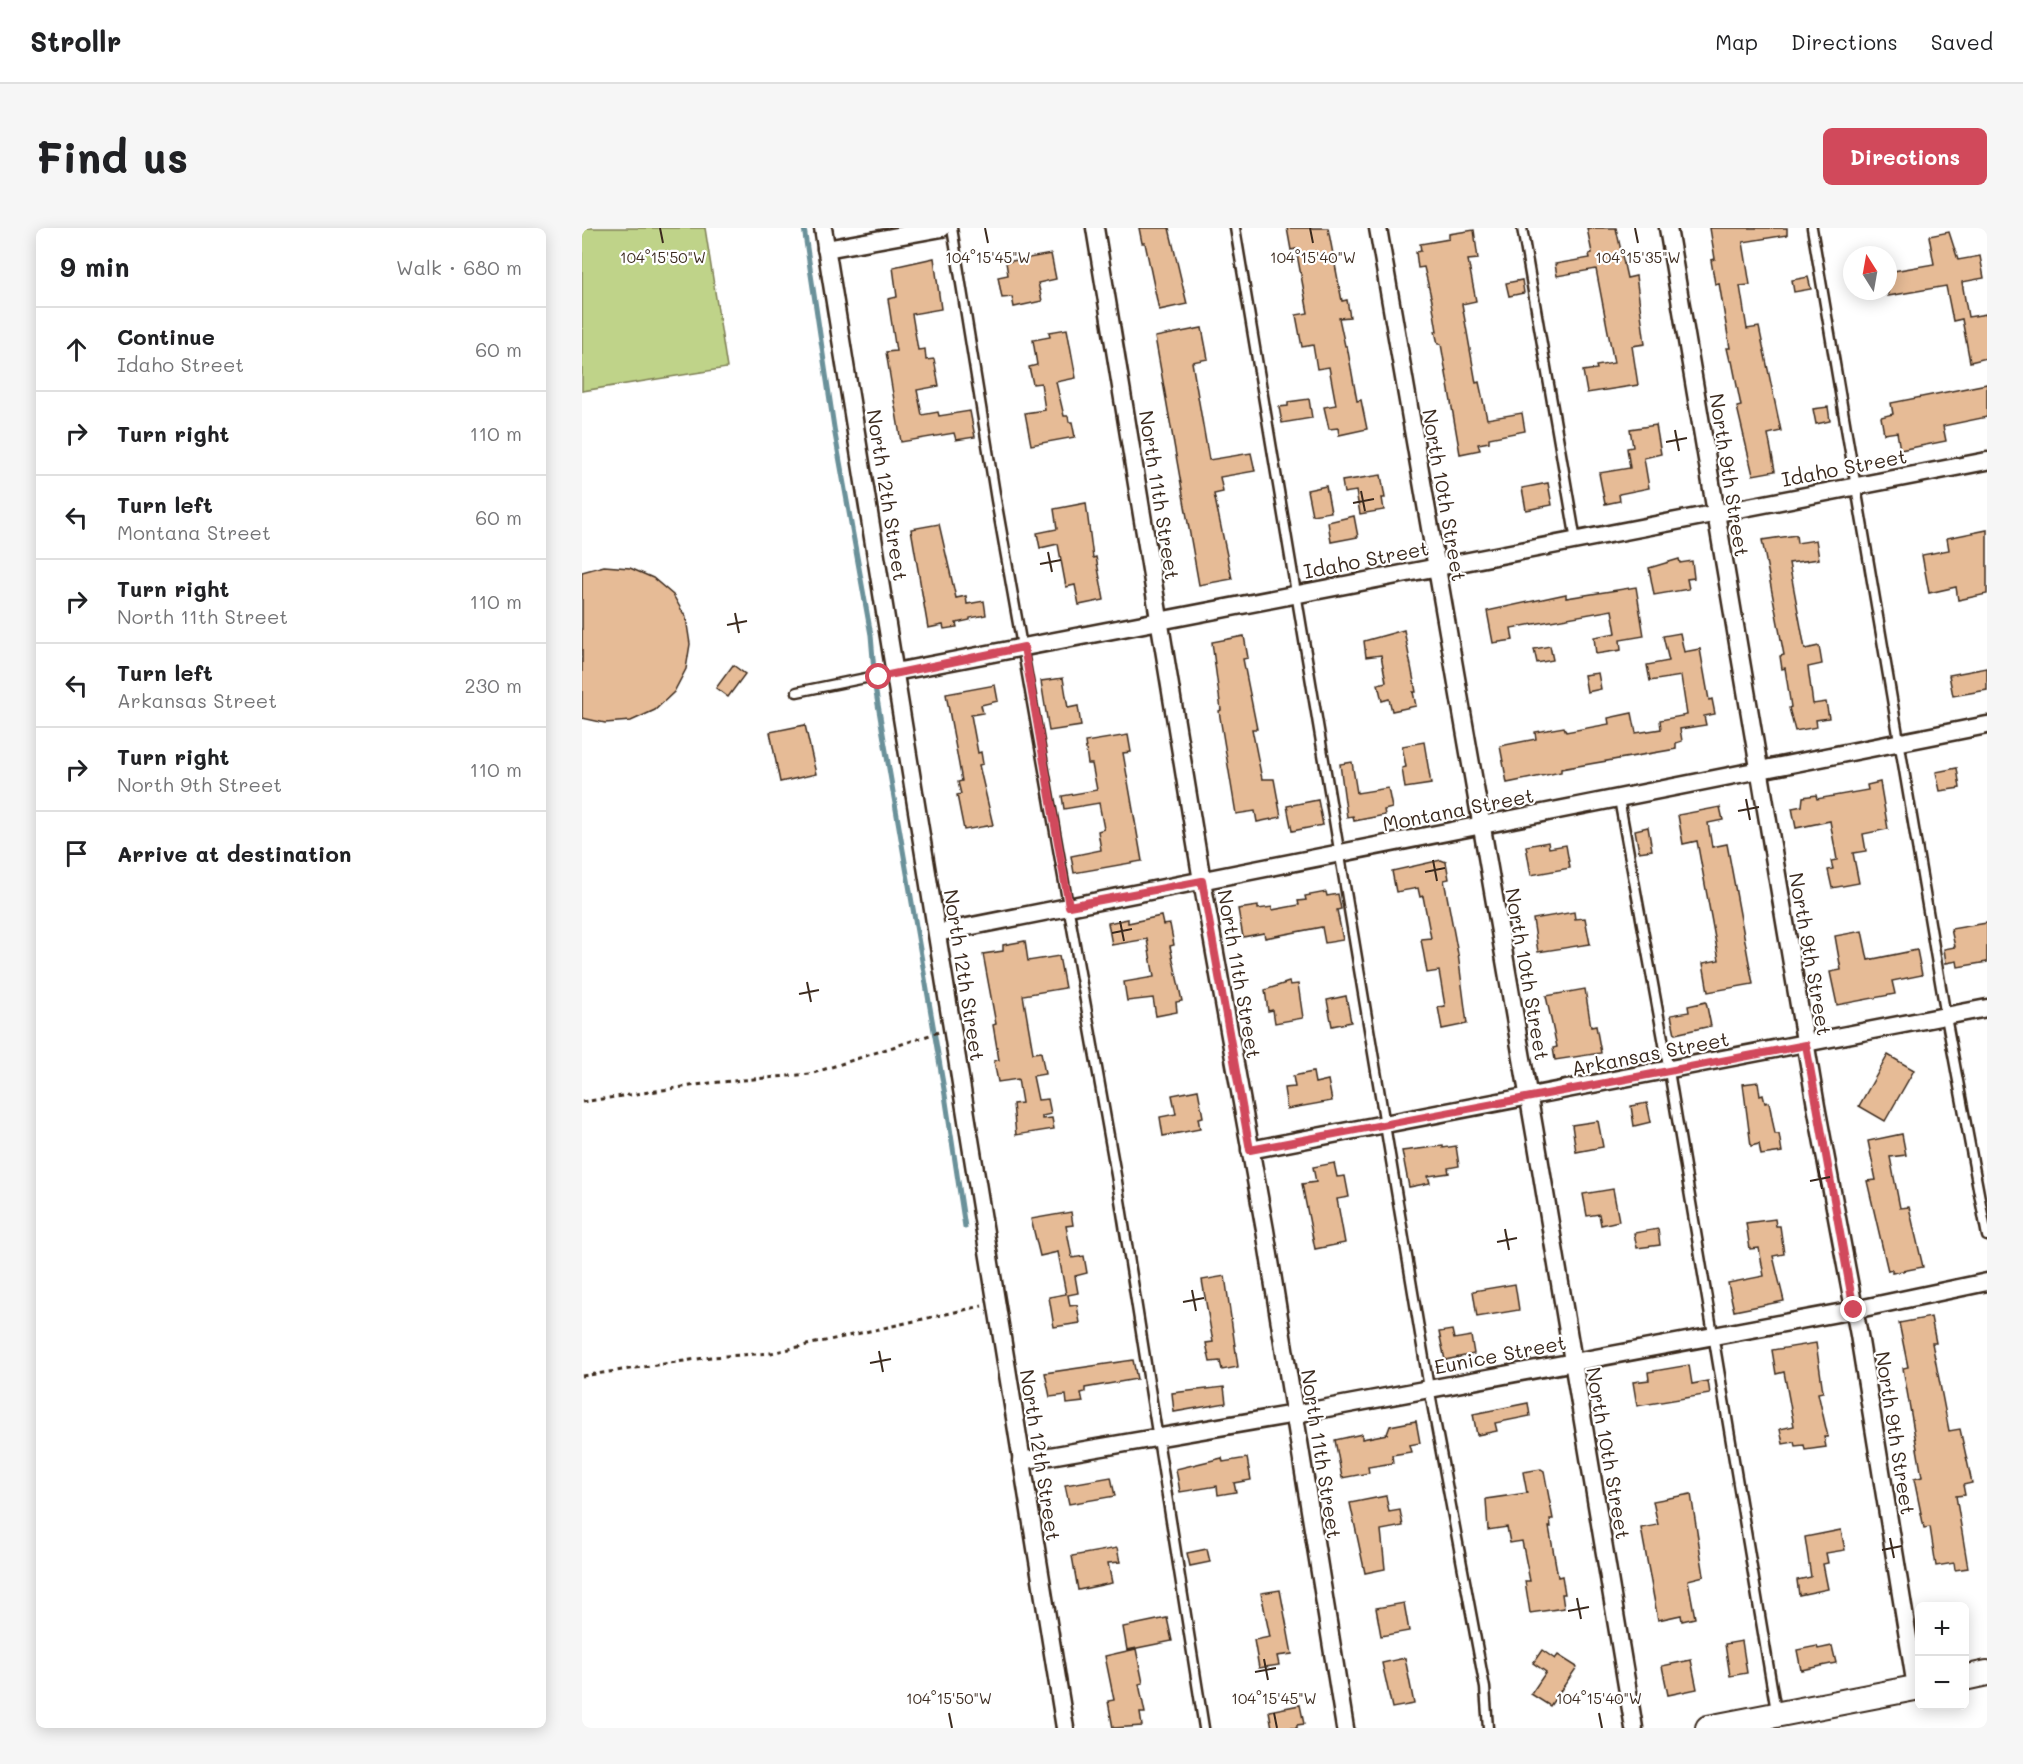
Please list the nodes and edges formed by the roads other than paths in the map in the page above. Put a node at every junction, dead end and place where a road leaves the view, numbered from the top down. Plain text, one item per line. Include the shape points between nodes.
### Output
1 (823, 228) edge
2 (942, 228) edge
3 (952, 228) edge
4 (1095, 228) edge
5 (1235, 228) edge
6 (1378, 228) edge
7 (1522, 228) edge
8 (1668, 228) edge
9 (1812, 228) edge
10 (826, 249) junction
11 (1987, 460) edge
12 (1857, 486) junction
13 (1716, 513) junction
14 (1576, 542) junction
15 (1436, 566) junction
16 (1298, 594) junction
17 (1160, 621) junction
18 (1024, 647) junction
19 (895, 672) junction
20 (797, 692) dead end
21 (1987, 725) edge
22 (1899, 741) junction
23 (1759, 770) junction
24 (1619, 799) junction
25 (1481, 827) junction
26 (1341, 853) junction
27 (1202, 881) junction
28 (1069, 906) junction
29 (937, 933) junction
30 (1987, 1008) edge
31 (1946, 1017) junction
32 (1806, 1045) junction
33 (1669, 1071) junction
34 (1528, 1098) junction
35 (1387, 1124) junction
36 (1250, 1150) junction
37 (1987, 1236) edge
38 (1987, 1282) edge
39 (1854, 1310) junction
40 (1714, 1336) junction
41 (1571, 1362) junction
42 (1429, 1389) junction
43 (1295, 1414) junction
44 (1157, 1438) junction
45 (1020, 1461) junction
46 (1915, 1669) edge
47 (1987, 1673) edge
48 (1969, 1677) edge
49 (1915, 1688) edge
50 (1777, 1715) junction
51 (1065, 1728) edge
52 (1204, 1728) edge
53 (1345, 1728) edge
54 (1488, 1728) edge
55 (1634, 1728) edge
56 (1708, 1728) edge

1 - 10 street, North 12th Street
2 - 10 street
3 - 18 lane
4 - 17 street, North 11th Street
5 - 16 lane
6 - 15 street, North 10th Street
7 - 14 lane
8 - 13 street, North 9th Street
9 - 12 lane
10 - 19 street, North 12th Street
11 - 12 street, Idaho Street
12 - 13 street, Idaho Street
12 - 22 lane
13 - 14 street, Idaho Street
13 - 23 street, North 9th Street
14 - 15 street, Idaho Street
15 - 16 street, Idaho Street
15 - 25 street, North 10th Street
16 - 17 street, Idaho Street
16 - 26 lane
17 - 18 street, Idaho Street
17 - 27 street, North 11th Street
18 - 19 street, Idaho Street
18 - 28 lane
19 - 20 lane
19 - 29 street, North 12th Street
21 - 22 street, Montana Street
22 - 23 street, Montana Street
22 - 31 lane
23 - 24 street, Montana Street
23 - 32 street, North 9th Street
24 - 25 street, Montana Street
24 - 33 lane
25 - 26 street, Montana Street
25 - 34 street, North 10th Street
26 - 27 street, Montana Street
26 - 35 lane
27 - 28 street, Montana Street
27 - 36 street, North 11th Street
28 - 29 street, Montana Street
28 - 44 lane
29 - 45 street, North 12th Street
30 - 31 street, Arkansas Street
31 - 32 street, Arkansas Street
31 - 37 lane
32 - 33 street, Arkansas Street
32 - 39 street, North 9th Street
33 - 34 street, Arkansas Street
33 - 40 lane
34 - 35 street, Arkansas Street
34 - 41 street, North 10th Street
35 - 36 street, Arkansas Street
35 - 42 lane
36 - 43 street, North 11th Street
38 - 39 street, Eunice Street
39 - 40 street, Eunice Street
39 - 46 street, North 9th Street
40 - 41 street, Eunice Street
40 - 50 lane
41 - 42 street, Eunice Street
41 - 55 street, North 10th Street
42 - 43 street, Eunice Street
42 - 54 lane via 1485,1688
43 - 44 street, Eunice Street
43 - 53 street, North 11th Street
44 - 45 street, Eunice Street
44 - 52 lane
45 - 51 street, North 12th Street
47 - 48 street
49 - 50 street
50 - 56 street

